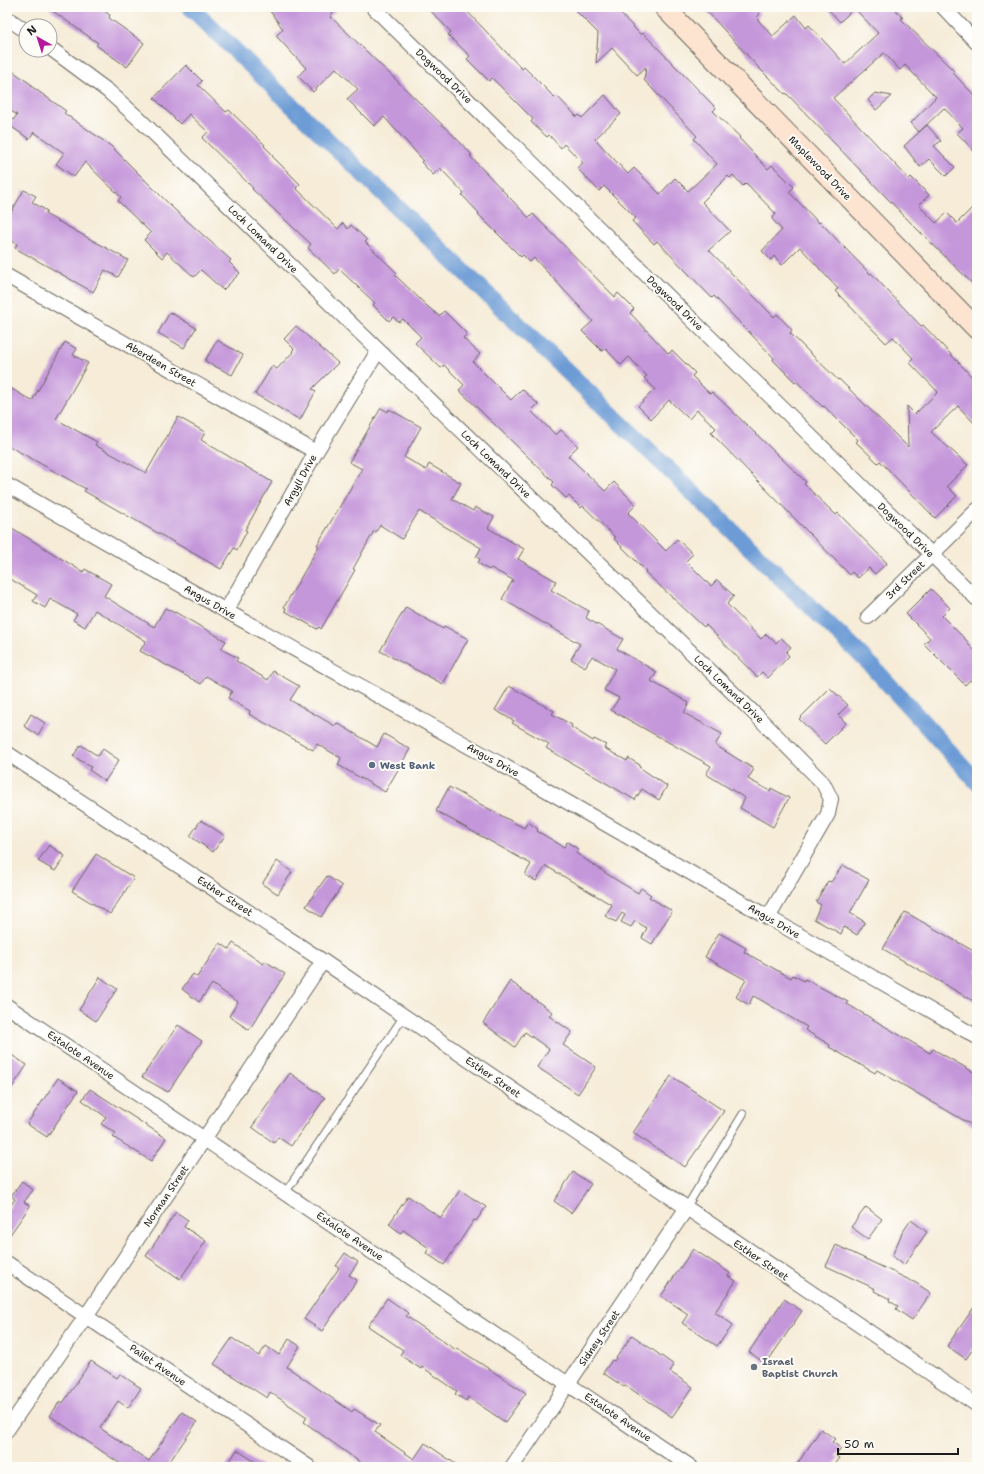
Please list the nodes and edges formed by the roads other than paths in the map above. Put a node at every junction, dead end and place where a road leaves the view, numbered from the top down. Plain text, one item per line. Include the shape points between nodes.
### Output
1 (373, 7) edge
2 (664, 7) edge
3 (943, 7) edge
4 (7, 18) edge
5 (18, 26) edge
6 (977, 43) edge
7 (58, 54) edge
8 (7, 276) edge
9 (977, 329) edge
10 (378, 351) junction
11 (316, 452) junction
12 (7, 485) edge
13 (977, 510) edge
14 (932, 554) junction
15 (977, 599) edge
16 (226, 611) junction
17 (868, 617) dead end
18 (7, 753) edge
19 (768, 918) junction
20 (323, 961) junction
21 (7, 1006) edge
22 (404, 1016) junction
23 (977, 1037) edge
24 (743, 1114) dead end
25 (204, 1138) junction
26 (285, 1193) junction
27 (686, 1209) junction
28 (7, 1263) edge
29 (86, 1316) junction
30 (568, 1384) junction
31 (977, 1405) edge
32 (7, 1430) edge
33 (309, 1467) edge
34 (512, 1467) edge
35 (691, 1467) edge

1 - 14 street, Dogwood Drive
2 - 9 street, Maplewood Drive
3 - 6 street
4 - 5 street
7 - 10 street, Loch Lomand Drive via 108,91
8 - 11 street, Aberdeen Street
10 - 11 street, Argyll Drive
10 - 19 street, Loch Lomand Drive via 758,717 823,783 831,799 828,814
11 - 16 street, Argyll Drive
12 - 16 street, Angus Drive
13 - 14 street, 3rd Street
14 - 15 street, Dogwood Drive
14 - 17 street, 3rd Street
16 - 19 street, Angus Drive via 513,771
18 - 20 street, Esther Street
19 - 23 street, Angus Drive
20 - 22 street, Esther Street
20 - 25 street, Norman Street
21 - 25 street, Estalote Avenue
22 - 26 lane
22 - 27 street, Esther Street
24 - 27 lane
25 - 26 street, Estalote Avenue
25 - 29 street, Norman Street
26 - 30 street, Estalote Avenue
27 - 30 street, Sidney Street
27 - 31 street, Esther Street
28 - 29 street, Pailet Avenue
29 - 32 street, Norman Street
29 - 33 street, Pailet Avenue
30 - 34 street, Sidney Street
30 - 35 street, Estalote Avenue

